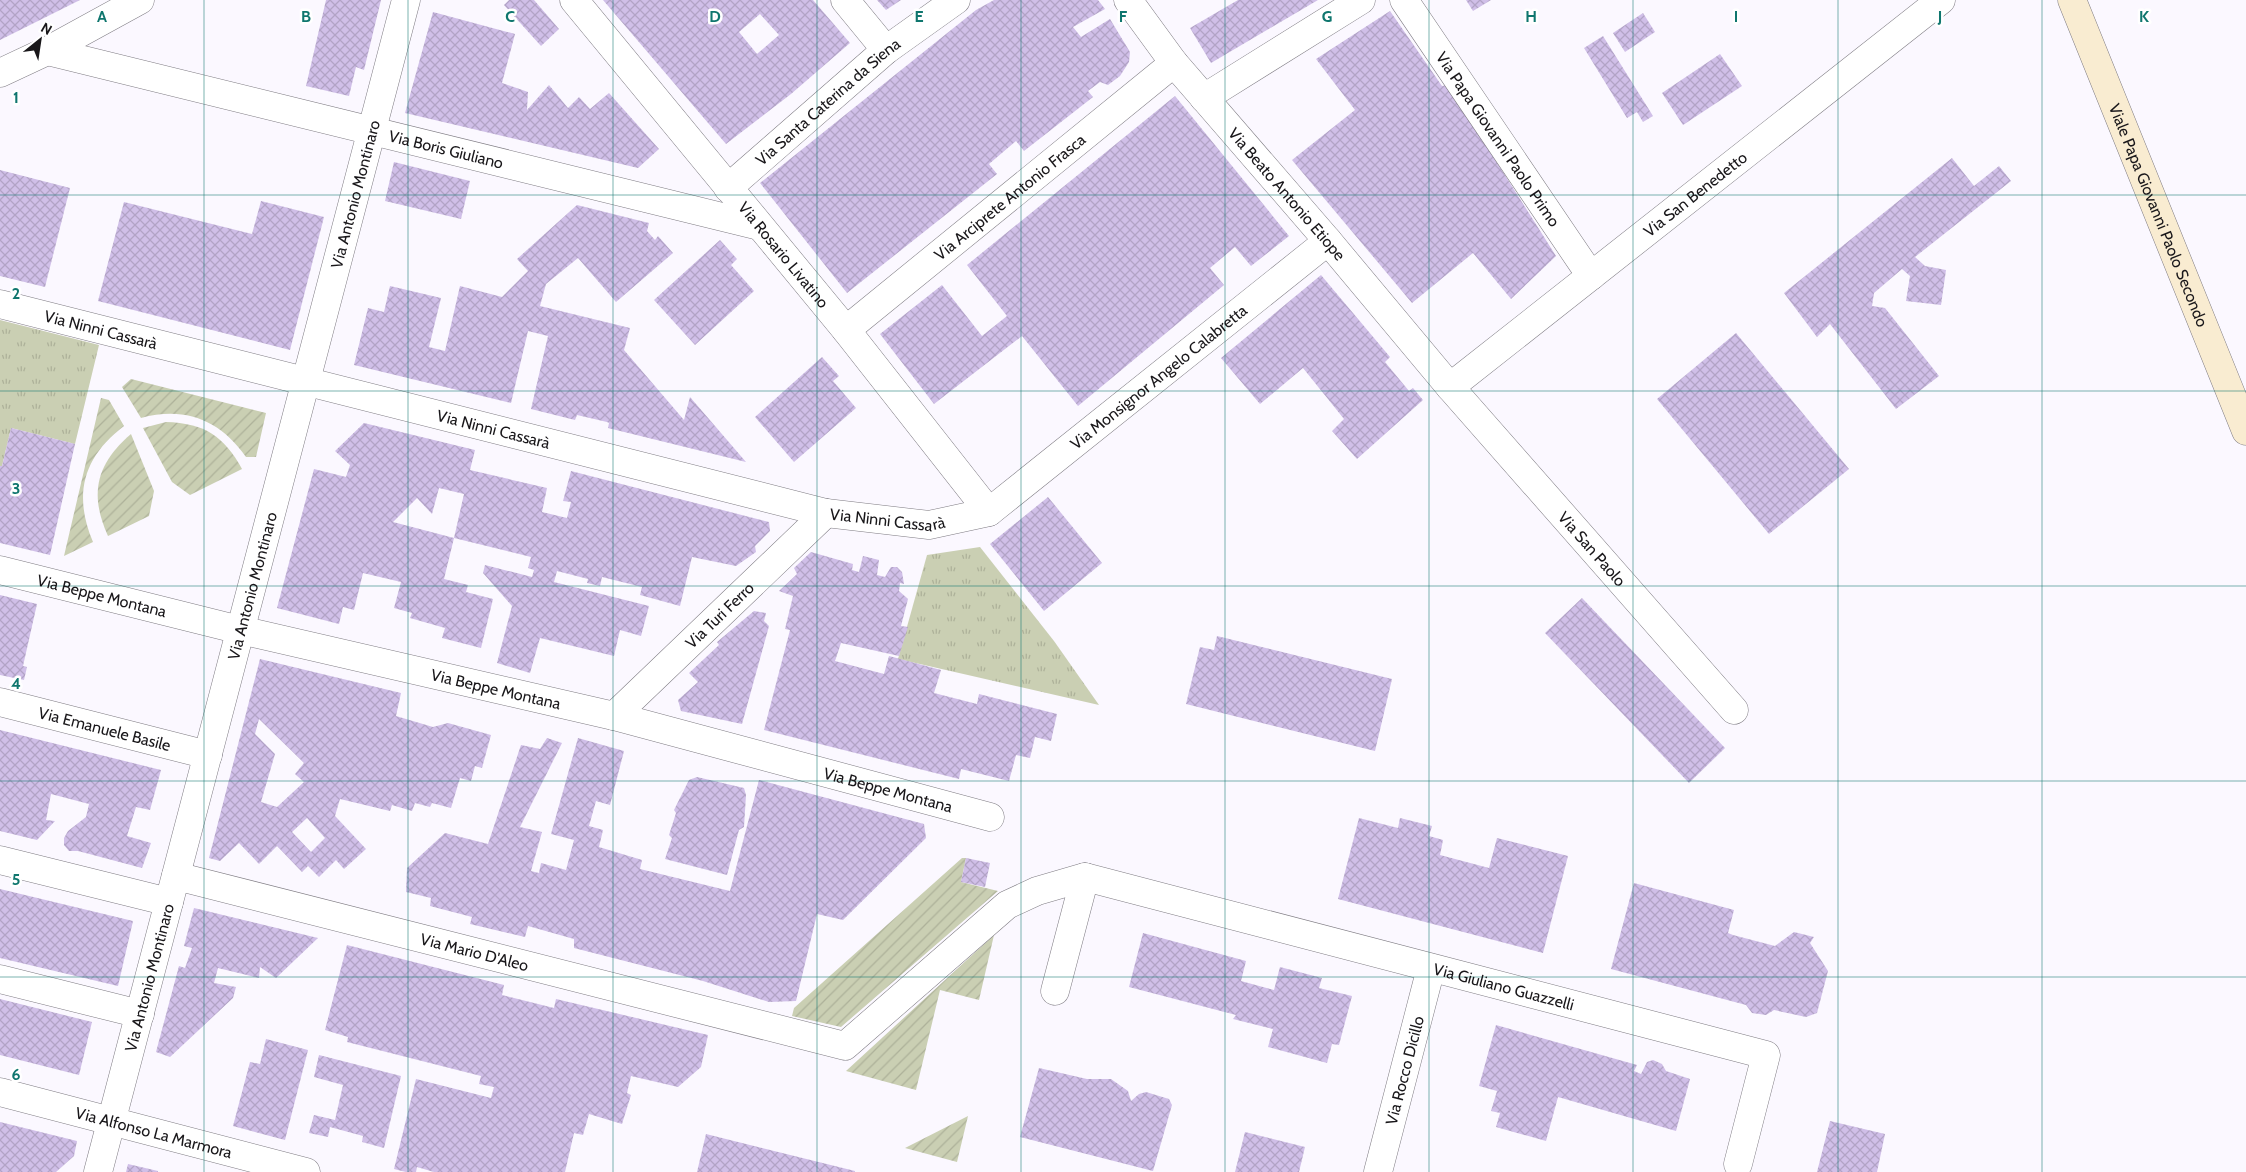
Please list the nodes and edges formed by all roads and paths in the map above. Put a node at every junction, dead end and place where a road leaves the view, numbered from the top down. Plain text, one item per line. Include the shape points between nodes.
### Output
1 (140, 0) edge
2 (406, 0) edge
3 (574, 0) edge
4 (845, 0) edge
5 (956, 0) edge
6 (1128, 0) edge
7 (1361, 0) edge
8 (1404, 0) edge
9 (1941, 0) edge
10 (2072, 0) edge
11 (886, 50) junction
12 (47, 51) junction
13 (1174, 63) junction
14 (0, 73) edge
15 (1204, 98) junction
16 (372, 130) junction
17 (728, 188) junction
18 (759, 226) junction
19 (1328, 241) junction
20 (1591, 276) junction
21 (0, 304) edge
22 (846, 330) junction
23 (306, 382) junction
24 (1450, 387) junction
25 (2246, 431) edge
26 (826, 512) junction
27 (990, 512) junction
28 (0, 570) edge
29 (240, 630) junction
30 (0, 702) edge
31 (1734, 710) dead end
32 (614, 716) junction
33 (208, 755) junction
34 (990, 817) dead end
35 (0, 860) edge
36 (176, 876) junction
37 (1085, 877) junction
38 (169, 902) junction
39 (1431, 968) junction
40 (0, 979) edge
41 (1055, 991) dead end
42 (140, 1014) junction
43 (0, 1092) edge
44 (112, 1120) junction
45 (1738, 1164) dead end
46 (98, 1172) edge
47 (306, 1172) edge
48 (1378, 1172) edge

1 - 12 street
2 - 16 street, Via Antonio Montinaro
3 - 17 street, Via Rosario Livatino
4 - 11 street
5 - 11 street, Via Santa Caterina da Siena
6 - 13 street, Via Beato Antonio Etiope
7 - 15 street
8 - 20 street, Via Papa Giovanni Paolo Primo
9 - 20 street, Via San Benedetto
10 - 25 street, Viale Papa Giovanni Paolo Secondo
11 - 17 street, Via Santa Caterina da Siena
12 - 14 street
12 - 16 street, Via Boris Giuliano
13 - 15 street, Via Beato Antonio Etiope
13 - 22 street, Via Arciprete Antonio Frasca
15 - 19 street, Via Beato Antonio Etiope
16 - 18 street, Via Boris Giuliano
16 - 23 street, Via Antonio Montinaro
17 - 18 street, Via Rosario Livatino
18 - 22 street, Via Rosario Livatino
19 - 24 street, Via Beato Antonio Etiope
19 - 27 street, Via Monsignor Angelo Calabretta
20 - 24 street, Via San Benedetto
21 - 23 street, Via Ninni Cassarà
22 - 27 street, Via Rosario Livatino
23 - 26 street, Via Ninni Cassarà
23 - 29 street, Via Antonio Montinaro
24 - 31 street, Via San Paolo
26 - 27 street, Via Ninni Cassarà via 929,525
26 - 32 street, Via Turi Ferro
28 - 29 street, Via Beppe Montana
29 - 32 street, Via Beppe Montana
29 - 33 street, Via Antonio Montinaro
30 - 33 street, Via Emanuele Basile
32 - 34 street, Via Beppe Montana
33 - 36 street, Via Antonio Montinaro
35 - 38 street
36 - 37 street, Via Mario D'Aleo via 845,1046 1007,905 1037,891
36 - 38 street, Via Antonio Montinaro
37 - 39 street, Via Giuliano Guazzelli
37 - 41 street
38 - 42 street, Via Antonio Montinaro
39 - 45 street, Via Giuliano Guazzelli via 1766,1056
39 - 48 street, Via Rocco Dicillo
40 - 42 street
42 - 44 street, Via Antonio Montinaro
43 - 44 street, Via Alfonso La Marmora
44 - 46 street, Via Antonio Montinaro
44 - 47 street, Via Alfonso La Marmora

